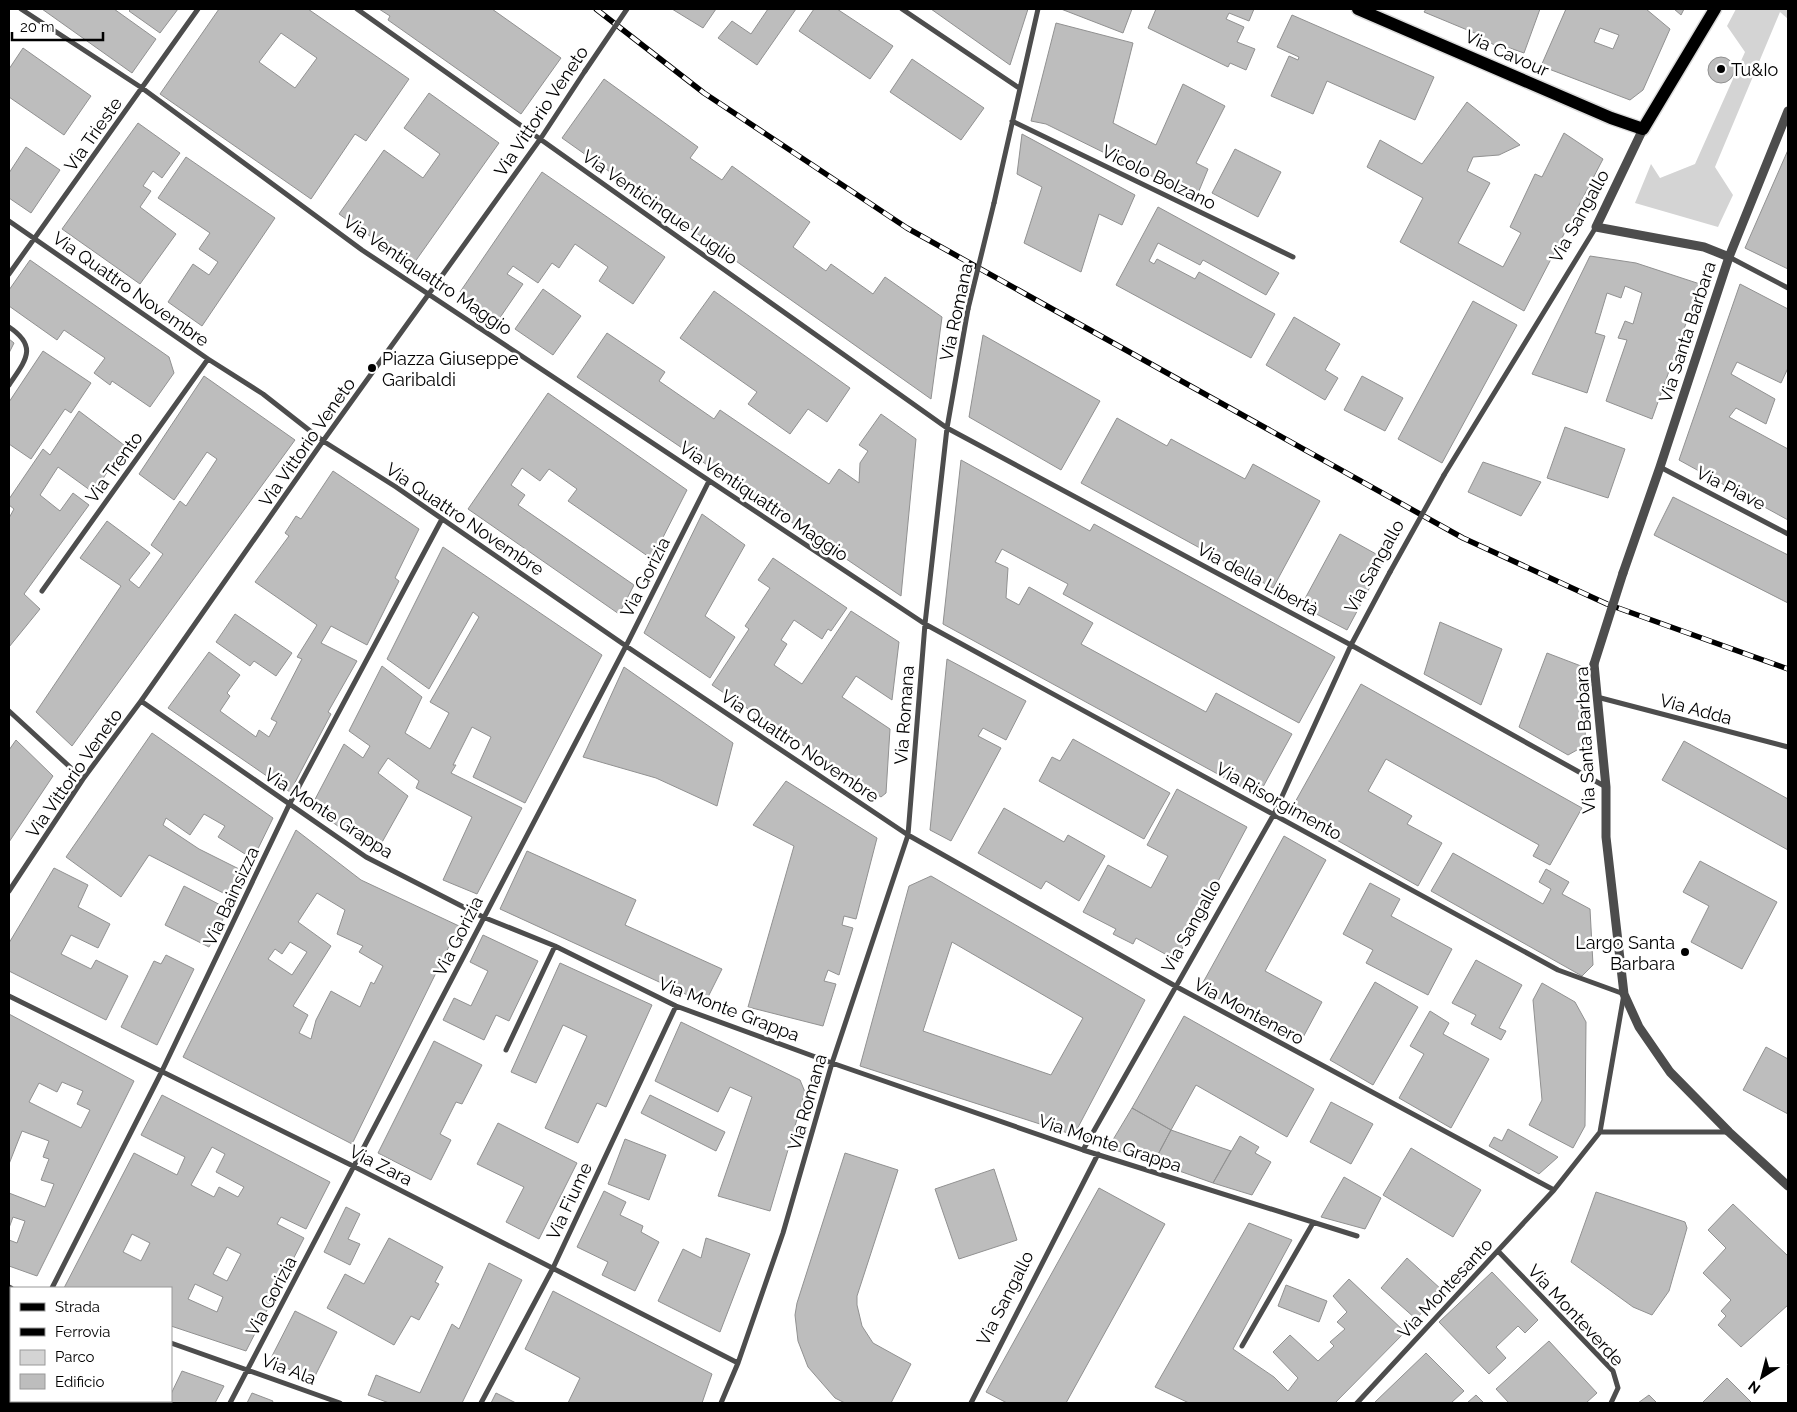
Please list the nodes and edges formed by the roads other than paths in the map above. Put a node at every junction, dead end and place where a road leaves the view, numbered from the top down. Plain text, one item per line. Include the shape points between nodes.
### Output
1 (21, 9) edge
2 (198, 9) edge
3 (357, 9) edge
4 (627, 9) edge
5 (902, 9) edge
6 (1038, 9) edge
7 (1358, 9) edge
8 (1715, 9) edge
9 (142, 88) junction
10 (1019, 88) junction
11 (1788, 111) edge
12 (1012, 121) junction
13 (1643, 129) junction
14 (540, 138) junction
15 (9, 221) edge
16 (1596, 227) junction
17 (35, 239) junction
18 (1293, 257) dead end
19 (1728, 257) junction
20 (9, 274) edge
21 (1788, 288) edge
22 (430, 293) junction
23 (9, 326) edge
24 (208, 359) junction
25 (9, 385) edge
26 (948, 428) junction
27 (323, 441) junction
28 (1660, 467) junction
29 (709, 481) junction
30 (442, 519) junction
31 (1788, 534) edge
32 (42, 591) dead end
33 (925, 624) junction
34 (1351, 645) junction
35 (626, 646) junction
36 (1598, 697) junction
37 (141, 701) junction
38 (9, 711) edge
39 (1788, 747) edge
40 (83, 779) junction
41 (1606, 788) junction
42 (289, 805) junction
43 (1274, 814) junction
44 (908, 835) junction
45 (9, 891) edge
46 (483, 917) junction
47 (556, 946) junction
48 (1177, 987) junction
49 (1624, 994) junction
50 (9, 996) edge
51 (676, 1006) junction
52 (506, 1050) dead end
53 (832, 1063) junction
54 (162, 1071) junction
55 (1600, 1132) junction
56 (1729, 1132) junction
57 (1083, 1150) junction
58 (1098, 1154) junction
59 (355, 1167) junction
60 (1788, 1186) edge
61 (1554, 1190) junction
62 (1313, 1223) junction
63 (1357, 1236) dead end
64 (1498, 1251) junction
65 (553, 1268) junction
66 (53, 1287) edge
67 (172, 1343) edge
68 (1242, 1346) dead end
69 (738, 1363) junction
70 (248, 1369) junction
71 (230, 1403) edge
72 (340, 1403) edge
73 (481, 1403) edge
74 (721, 1403) edge
75 (971, 1403) edge
76 (1357, 1403) edge
77 (1611, 1403) edge

1 - 9 street, Via Ventiquattro Maggio
2 - 9 street, Via Trieste
3 - 14 street, Via Venticinque Luglio
4 - 14 street, Via Vittorio Veneto, bridge
5 - 10 street
6 - 10 street, Via Romana
7 - 13 main road, Via Cavour
8 - 13 main road, Via Sangallo
9 - 17 street, Via Trieste
9 - 22 street, Via Ventiquattro Maggio via 362,250
10 - 12 street, Via Romana
11 - 19 street, Via Santa Barbara
12 - 18 street, Vicolo Bolzano
12 - 26 street, Via Romana, bridge via 968,309
13 - 16 street, Via Sangallo
14 - 22 street, Via Vittorio Veneto
14 - 26 street, Via Venticinque Luglio
15 - 17 street, Via Quattro Novembre
16 - 19 street via 1704,247
16 - 34 street, Via Sangallo, bridge via 1444,475
17 - 20 street, Via Trieste
17 - 24 street, Via Quattro Novembre
19 - 21 street
19 - 28 street, Via Santa Barbara
22 - 27 street, Via Vittorio Veneto
22 - 29 street, Via Ventiquattro Maggio
23 - 25 street via 27,347 27,356
24 - 27 street, Via Quattro Novembre via 263,394
24 - 32 street, Via Trento
26 - 33 street, Via Romana
26 - 34 street, Via della Libertà
27 - 30 street, Via Quattro Novembre
27 - 37 street, Via Vittorio Veneto
28 - 31 street, Via Piave
28 - 36 street, Via Santa Barbara, bridge via 1594,664
29 - 33 street, Via Ventiquattro Maggio
29 - 35 street, Via Gorizia
30 - 35 street, Via Quattro Novembre
30 - 42 street, Via Bainsizza
33 - 43 street, Via Risorgimento
33 - 44 street, Via Romana
34 - 41 street, Via della Libertà
34 - 43 street, Via Sangallo
35 - 44 street, Via Quattro Novembre
35 - 46 street, Via Gorizia
36 - 39 street, Via Adda
36 - 41 street, Via Santa Barbara
37 - 40 street, Via Vittorio Veneto
37 - 42 street, Via Monte Grappa
38 - 40 street
40 - 45 street, Via Vittorio Veneto
41 - 49 street, Via Santa Barbara via 1606,837
42 - 46 street, Via Monte Grappa via 366,857
42 - 54 street, Via Bainsizza
43 - 48 street, Via Sangallo
43 - 49 street, Via Risorgimento via 1558,970
44 - 48 street, Via Montenero
44 - 53 street, Via Romana
46 - 47 street, Via Monte Grappa
46 - 59 street, Via Gorizia
47 - 51 street, Via Monte Grappa
47 - 52 street
48 - 57 street, Via Sangallo
48 - 61 street, Via Montenero
49 - 55 street
49 - 56 street, Via Santa Barbara via 1639,1027 1670,1072
50 - 54 street, Via Zara
51 - 53 street, Via Monte Grappa
51 - 65 street, Via Fiume
53 - 57 street, Via Monte Grappa
53 - 69 street, Via Romana via 783,1233
54 - 59 street, Via Zara
54 - 66 street, Via Bainsizza
55 - 56 street
55 - 61 street, Via Montesanto
56 - 60 street, Via Santa Barbara
57 - 58 street, Via Monte Grappa
58 - 62 street, Via Monte Grappa
58 - 75 street, Via Sangallo
59 - 65 street, Via Zara
59 - 70 street, Via Gorizia
61 - 64 street, Via Montesanto
62 - 63 street, Via Monte Grappa
62 - 68 street
64 - 76 street, Via Montesanto
64 - 77 street, Via Monteverde via 1613,1371 1618,1388
65 - 69 street, Via Zara
65 - 73 street, Via Fiume
67 - 70 street, Via Ala
69 - 74 street, Via Romana
70 - 71 street, Via Gorizia
70 - 72 street, Via Ala

